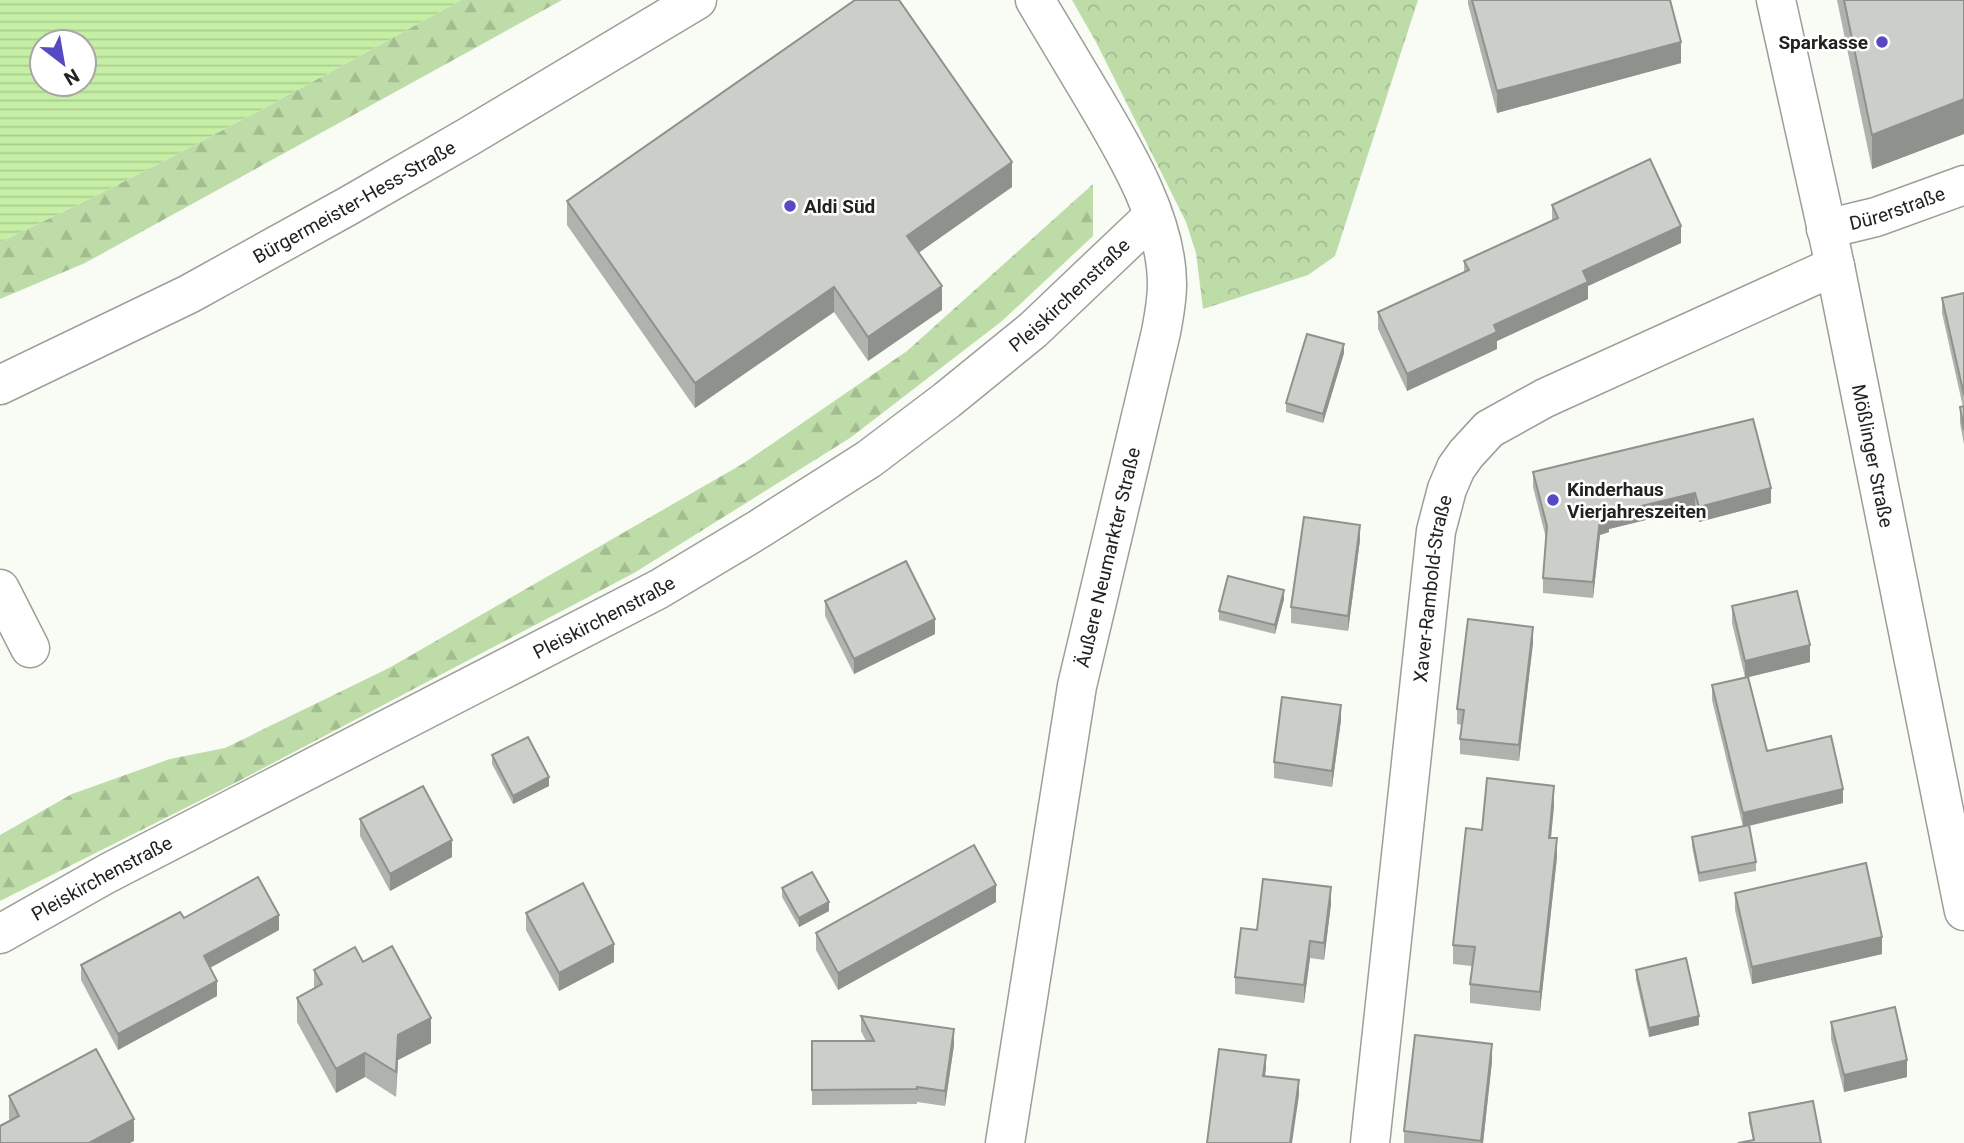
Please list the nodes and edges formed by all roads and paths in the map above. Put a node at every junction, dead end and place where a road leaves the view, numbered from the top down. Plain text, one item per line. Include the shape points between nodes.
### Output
1 (696, 0) edge
2 (1035, 0) edge
3 (1776, 0) edge
4 (1964, 185) edge
5 (1153, 216) junction
6 (1826, 229) junction
7 (1835, 266) junction
8 (0, 385) edge
9 (0, 589) edge
10 (30, 648) dead end
11 (1964, 911) edge
12 (0, 934) edge
13 (1005, 1143) edge
14 (1370, 1143) edge

1 - 8 street, Bürgermeister-Hess-Straße via 480,131 189,294
2 - 5 street, Äußere Neumarkter Straße via 1122,146
3 - 6 street, Mößlinger Straße
4 - 6 street, Dürerstraße via 1876,217
5 - 12 street, Pleiskirchenstraße via 1033,330 947,400 869,459 759,528 659,589 120,867
5 - 13 street, Äußere Neumarkter Straße via 1165,264 1165,309 1077,686
6 - 7 street, Mößlinger Straße
7 - 11 street, Mößlinger Straße
7 - 14 street, Xaver-Rambold-Straße via 1545,398 1489,429 1456,468 1436,531
9 - 10 street

